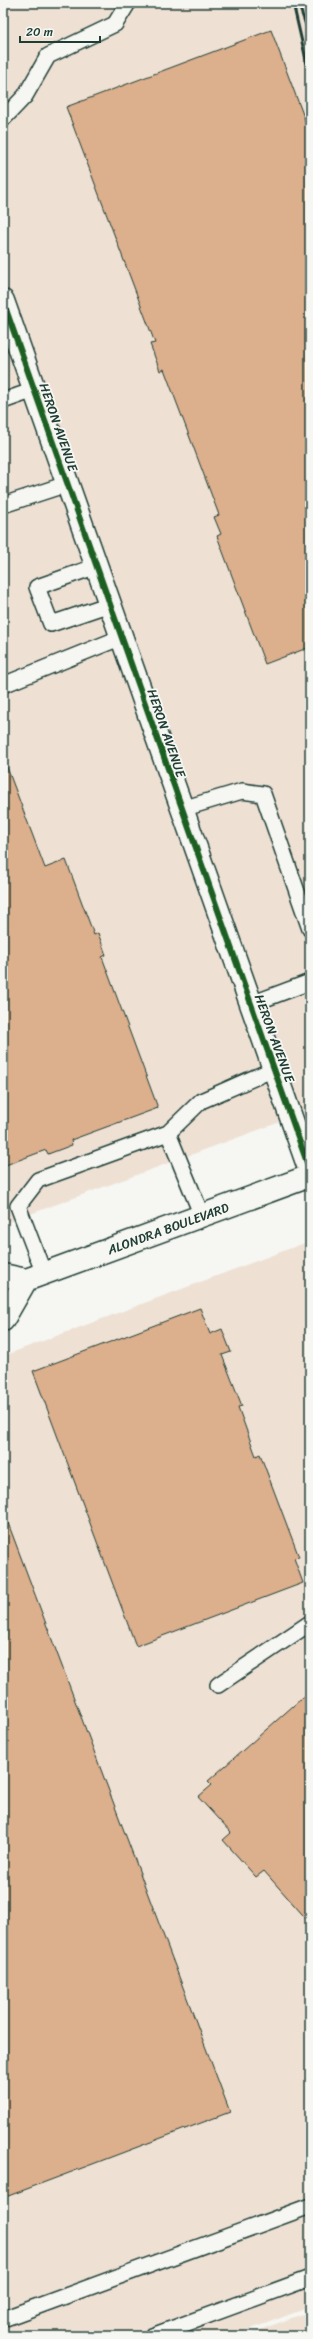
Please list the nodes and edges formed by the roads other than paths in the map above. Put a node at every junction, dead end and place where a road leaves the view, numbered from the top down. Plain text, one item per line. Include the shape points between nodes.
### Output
1 (128, 3) edge
2 (3, 119) edge
3 (5, 312) edge
4 (34, 390) junction
5 (3, 401) edge
6 (67, 484) junction
7 (3, 505) edge
8 (96, 566) junction
9 (110, 604) junction
10 (122, 637) junction
11 (3, 685) edge
12 (182, 809) junction
13 (310, 929) edge
14 (310, 982) edge
15 (251, 1004) junction
16 (274, 1069) junction
17 (168, 1133) junction
18 (310, 1171) edge
19 (310, 1176) edge
20 (202, 1216) junction
21 (3, 1275) edge
22 (35, 1277) junction
23 (3, 1320) edge
24 (310, 1622) edge
25 (218, 1685) dead end
26 (310, 2206) edge
27 (310, 2278) edge
28 (3, 2319) edge
29 (152, 2336) edge

1 - 2 lane via 115,24 48,56 25,96
3 - 4 street, HERON AVENUE
4 - 5 lane
4 - 6 street, HERON AVENUE
6 - 7 lane
6 - 8 street, HERON AVENUE
8 - 9 street, HERON AVENUE
8 - 9 lane via 37,587 51,624
9 - 10 street, HERON AVENUE
10 - 11 lane
10 - 12 street, HERON AVENUE
12 - 13 lane via 242,791 263,794
12 - 15 street, HERON AVENUE
14 - 15 lane
15 - 16 street, HERON AVENUE
16 - 17 lane via 201,1100
16 - 18 street, HERON AVENUE
17 - 20 lane
17 - 22 lane via 38,1180 18,1206
19 - 20 street, ALONDRA BOULEVARD
20 - 22 street, ALONDRA BOULEVARD
21 - 22 street
22 - 23 street
24 - 25 lane
26 - 28 lane
27 - 29 lane

